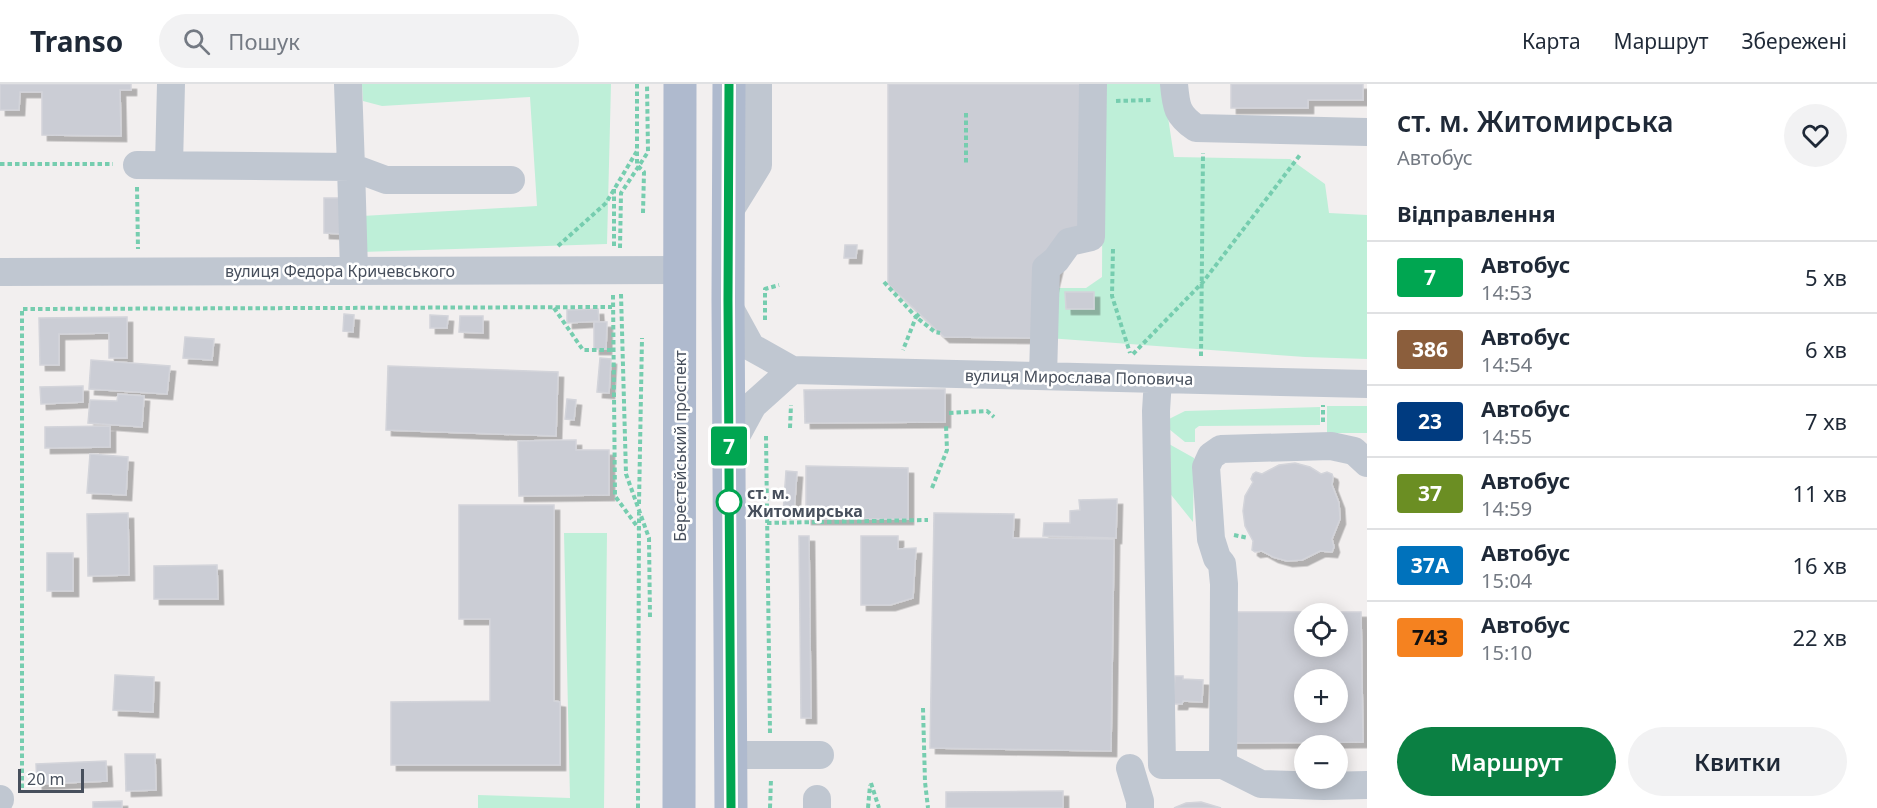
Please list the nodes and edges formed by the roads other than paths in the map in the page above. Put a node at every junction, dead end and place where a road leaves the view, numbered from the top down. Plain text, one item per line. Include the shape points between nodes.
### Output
1 (171, 84) edge
2 (348, 84) edge
3 (680, 84) edge
4 (729, 84) edge
5 (758, 84) edge
6 (1175, 92) edge
7 (1103, 93) edge
8 (1367, 132) edge
9 (137, 165) road end
10 (169, 165) junction
11 (351, 167) junction
12 (511, 180) dead end
13 (729, 212) junction
14 (680, 270) junction
15 (354, 271) junction
16 (0, 272) edge
17 (728, 305) junction
18 (792, 370) junction
19 (1043, 376) junction
20 (1158, 379) junction
21 (1367, 384) edge
22 (729, 449) junction
23 (1367, 463) edge
24 (731, 755) junction
25 (820, 755) dead end
26 (1222, 765) junction
27 (1130, 768) dead end
28 (1367, 785) edge
29 (1325, 797) edge
30 (679, 808) edge
31 (731, 808) edge
32 (1140, 808) edge

1 - 10 street
2 - 11 street
3 - 14 main road, Берестейський проспект
4 - 13 main road
5 - 13 street via 758,165
6 - 8 street via 1182,118 1197,128
7 - 19 street via 1091,237 1069,242 1046,268
9 - 10 street
10 - 11 street
11 - 12 street via 386,180
11 - 15 street
13 - 17 main road
14 - 15 street, вулиця Федора Кричевського
14 - 30 main road, Берестейський проспект
15 - 16 street, вулиця Федора Кричевського
17 - 18 street, вулиця Мирослава Поповича via 752,347
17 - 22 main road
18 - 19 street, вулиця Мирослава Поповича via 843,359
18 - 22 street via 753,405
19 - 20 street, вулиця Мирослава Поповича
20 - 21 street, вулиця Мирослава Поповича
20 - 26 street via 1156,411 1145,433 1162,765
22 - 24 main road
23 - 26 street via 1354,451 1331,446 1221,449 1209,460 1206,467 1212,539 1222,564 1224,584
24 - 25 street
24 - 31 main road
26 - 29 street via 1261,784
27 - 32 street
28 - 29 street

